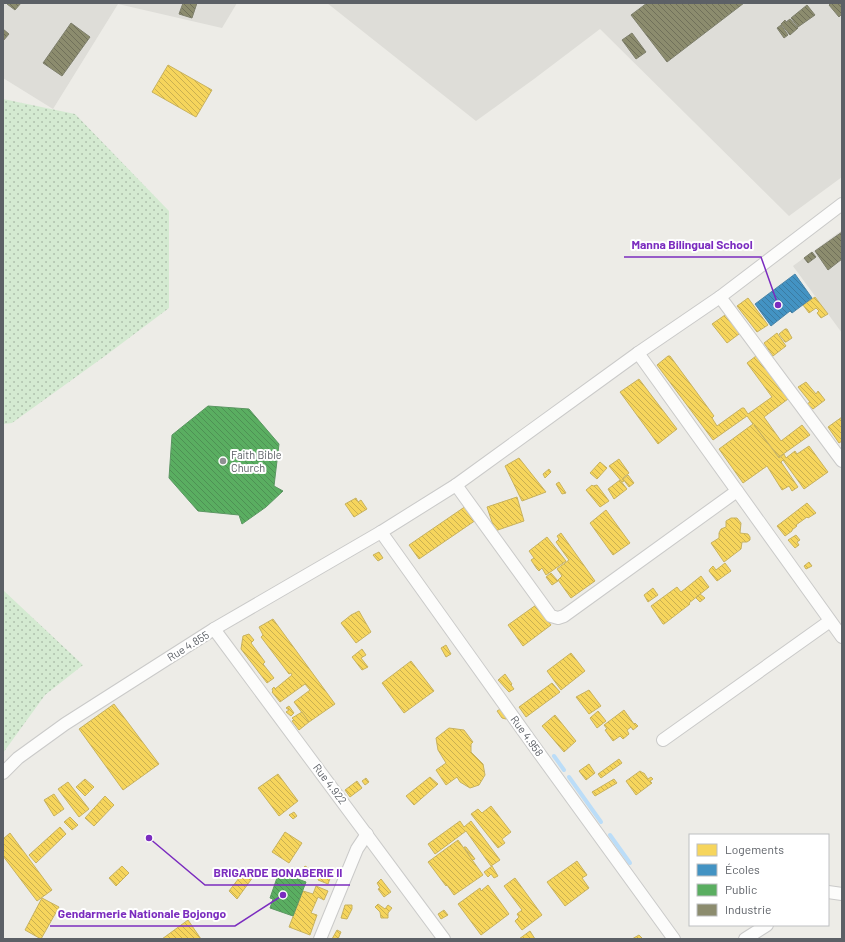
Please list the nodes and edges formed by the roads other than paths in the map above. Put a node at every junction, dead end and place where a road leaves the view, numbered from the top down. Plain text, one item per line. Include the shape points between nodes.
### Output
1 (842, 204) edge
2 (720, 297) junction
3 (638, 353) junction
4 (842, 461) edge
5 (456, 484) junction
6 (737, 491) junction
7 (381, 532) junction
8 (830, 621) junction
9 (214, 629) junction
10 (842, 637) edge
11 (663, 740) dead end
12 (3, 773) edge
13 (367, 834) junction
14 (829, 892) edge
15 (842, 894) edge
16 (765, 926) edge
17 (320, 939) edge
18 (444, 939) edge
19 (674, 939) edge
20 (744, 939) edge

1 - 2 street, Rue 4.855
2 - 3 street, Rue 4.855
2 - 4 street
3 - 5 street, Rue 4.855
3 - 6 street
5 - 6 street via 551,616 558,618
5 - 7 street, Rue 4.855
6 - 8 street
7 - 9 street, Rue 4.855
7 - 19 street, Rue 4.958
8 - 10 street
8 - 11 street
9 - 12 street, Rue 4.855 via 65,724 18,758
9 - 13 street, Rue 4.922
13 - 17 street via 357,849
13 - 18 street, Rue 4.922
14 - 15 street
16 - 20 street

